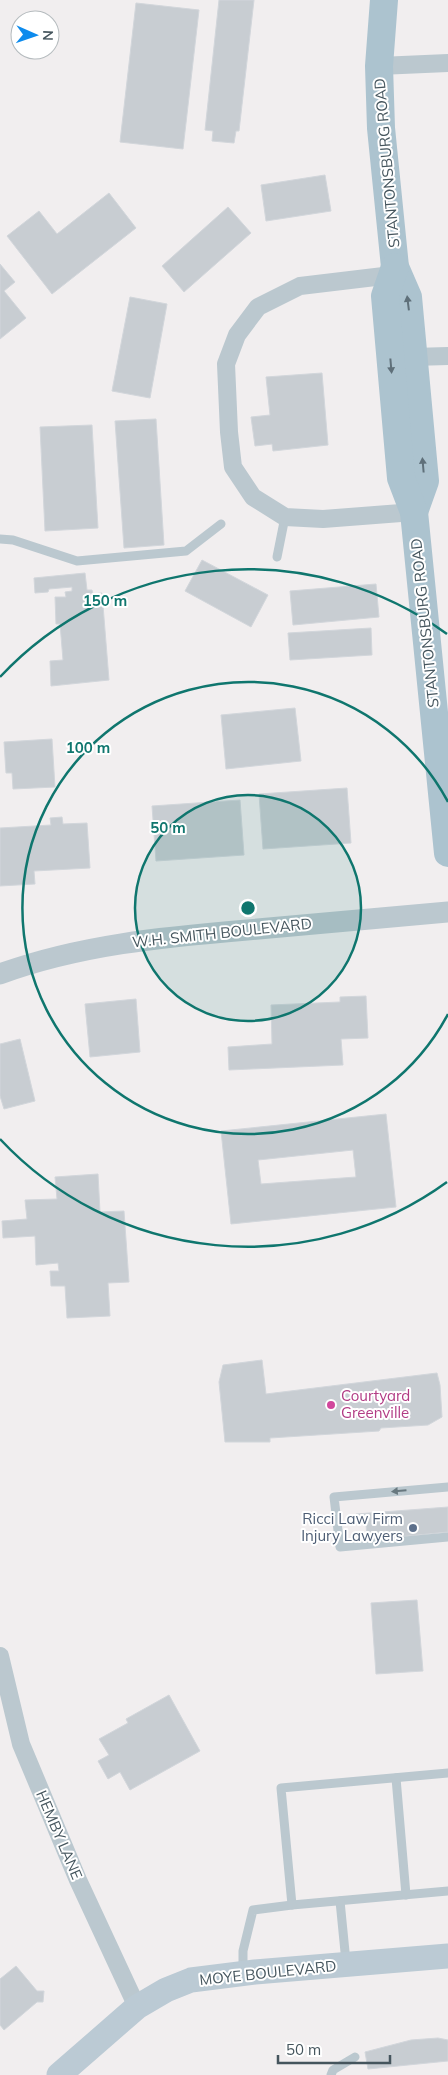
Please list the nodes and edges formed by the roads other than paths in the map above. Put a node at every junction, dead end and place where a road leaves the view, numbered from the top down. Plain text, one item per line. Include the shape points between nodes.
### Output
1 (384, 0) edge
2 (448, 63) edge
3 (379, 66) junction
4 (394, 271) junction
5 (448, 356) edge
6 (413, 357) junction
7 (414, 512) junction
8 (285, 516) junction
9 (221, 524) dead end
10 (0, 539) edge
11 (277, 557) dead end
12 (448, 853) edge
13 (448, 912) edge
14 (0, 974) edge
15 (448, 1487) edge
16 (448, 1537) edge
17 (0, 1656) edge
18 (448, 1773) edge
19 (396, 1778) junction
20 (448, 1891) edge
21 (406, 1895) junction
22 (340, 1900) junction
23 (292, 1905) junction
24 (448, 1956) edge
25 (346, 1964) junction
26 (243, 1974) junction
27 (137, 2008) junction
28 (355, 2056) dead end
29 (59, 2075) edge
30 (331, 2075) edge

1 - 3 main road, STANTONSBURG ROAD
2 - 3 street
3 - 4 main road, STANTONSBURG ROAD via 381,128
6 -> 4 main road, STANTONSBURG ROAD via 408,297
4 -> 7 main road, STANTONSBURG ROAD via 385,296 401,478
4 - 8 street via 300,286 258,307 237,335 226,364 233,467 253,497
5 - 6 street
7 -> 6 main road, STANTONSBURG ROAD via 425,481
7 - 8 street via 323,519
7 - 12 main road, STANTONSBURG ROAD
8 - 11 lane
9 - 10 lane via 186,552 77,561 13,540
13 - 14 street, W.H. SMITH BOULEVARD via 186,935 35,961
15 -> 16 lane via 334,1497 340,1547
17 - 27 street, HEMBY LANE via 20,1744
18 - 19 lane
19 - 21 lane
19 - 23 lane via 281,1788
20 - 21 lane
21 - 22 lane
22 - 23 lane
22 - 25 lane
23 - 26 lane via 253,1910 243,1951
24 - 25 main road, MOYE BOULEVARD
25 - 26 main road, MOYE BOULEVARD
26 - 27 main road, MOYE BOULEVARD via 191,1980 166,1990
27 - 29 main road, MOYE BOULEVARD
28 - 30 lane via 333,2070

